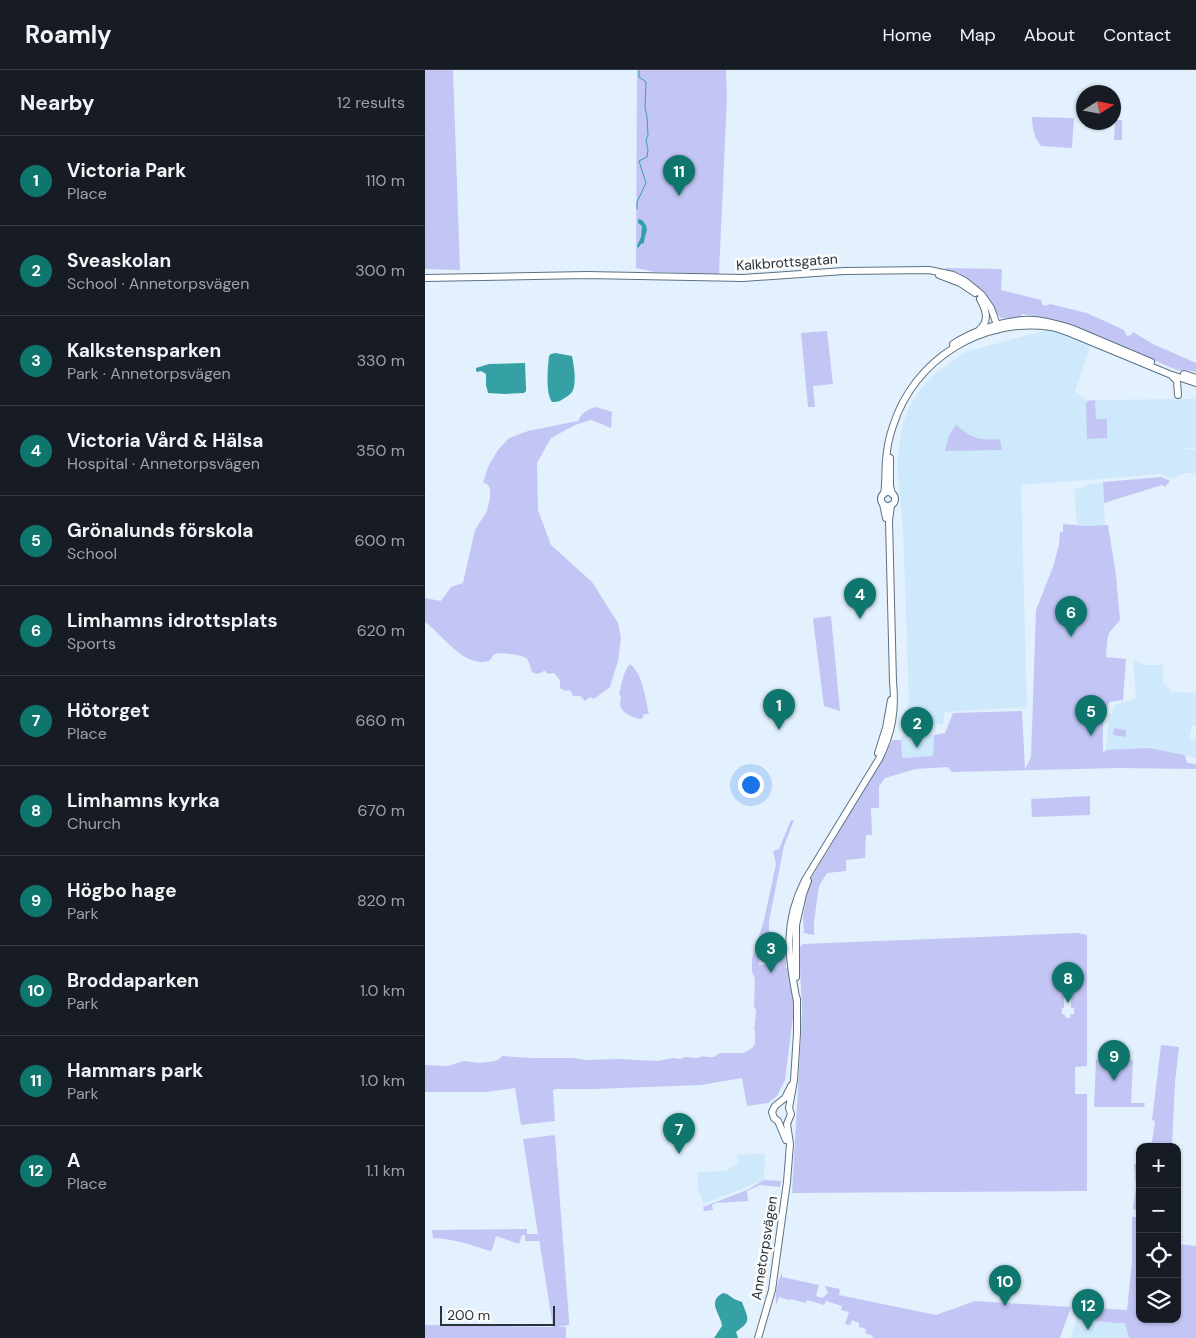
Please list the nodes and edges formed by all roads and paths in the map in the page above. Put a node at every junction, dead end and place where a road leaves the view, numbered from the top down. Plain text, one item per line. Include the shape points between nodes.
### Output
1 (922, 270) junction
2 (425, 274) edge
3 (654, 276) junction
4 (425, 278) edge
5 (980, 298) junction
6 (991, 308) junction
7 (1023, 320) junction
8 (996, 327) junction
9 (975, 333) junction
10 (923, 372) junction
11 (1169, 374) junction
12 (1196, 378) edge
13 (1196, 383) edge
14 (1178, 395) dead end
15 (899, 410) junction
16 (884, 494) junction
17 (892, 494) junction
18 (887, 505) junction
19 (794, 1080) junction
20 (779, 1103) junction
21 (789, 1108) junction
22 (788, 1120) junction
23 (778, 1121) junction
24 (788, 1161) junction
25 (758, 1338) edge

1 - 3 main road, Kalkbrottsgatan via 743,278
1 - 5 main road, Kalkbrottsgatan via 960,283
1 - 6 main road, Kalkbrottsgatan via 961,278 979,292
2 - 3 main road, Kalkbrottsgatan via 587,271
3 - 4 main road, Kalkbrottsgatan
5 - 8 main road, Kalkbrottsgatan
5 - 9 main road via 987,319
6 - 7 main road via 1004,321
6 - 8 main road, Kalkbrottsgatan
7 - 8 main road
7 - 12 main road via 1046,321 1073,329
8 - 9 main road
8 - 10 main road via 953,348
8 - 11 main road via 1053,328
9 - 10 main road via 946,348
10 - 15 main road
11 - 13 main road
11 - 14 main road via 1177,381
15 - 16 main road via 888,445
15 - 17 main road via 891,448
16 - 17 main road
16 - 18 main road via 881,499
17 - 18 main road via 894,500
18 - 19 main road via 893,682 886,728 869,775 798,894 793,909 789,939 797,1002
19 - 20 main road
19 - 21 main road
20 - 21 main road
20 - 23 main road via 772,1112
21 - 22 main road
22 - 23 main road
22 - 24 main road, Annetorpsvägen
23 - 24 main road, Annetorpsvägen
24 - 25 main road, Annetorpsvägen via 772,1290

